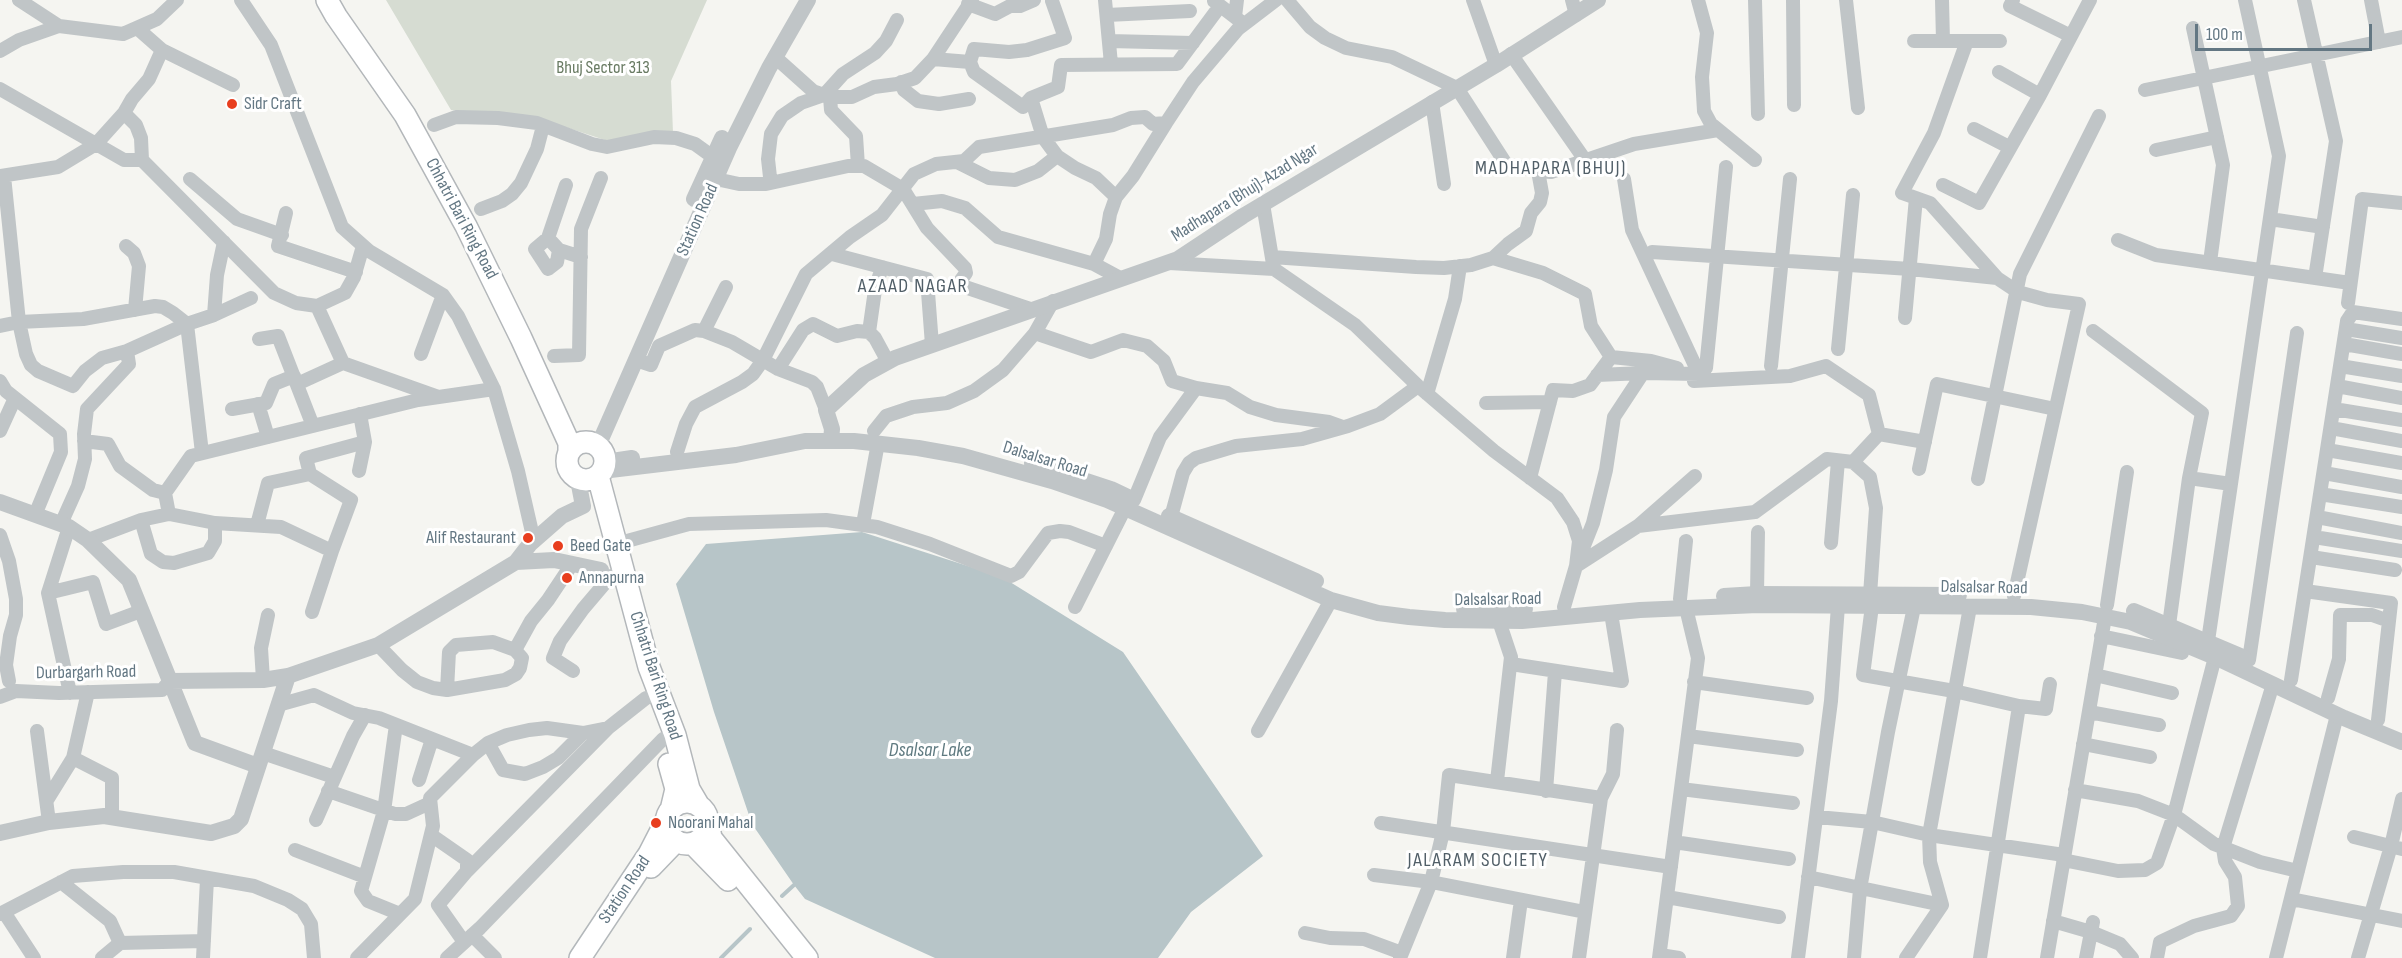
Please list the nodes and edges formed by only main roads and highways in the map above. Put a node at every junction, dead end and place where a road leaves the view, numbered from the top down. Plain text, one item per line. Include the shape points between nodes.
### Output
1 (327, 0) edge
2 (342, 0) edge
3 (589, 460) junction
4 (699, 806) junction
5 (668, 815) junction
6 (709, 827) junction
7 (684, 843) junction
8 (580, 958) edge
9 (590, 958) edge
10 (799, 958) edge
11 (807, 958) edge

1 - 3 main road, Chhatri Bari Ring Road via 405,115 466,226 569,443
2 - 3 main road, Chhatri Bari Ring Road via 422,118 477,220
3 - 4 main road, Chhatri Bari Ring Road via 649,667 675,735 689,789
3 - 5 main road, Chhatri Bari Ring Road via 592,501 606,573 636,671 663,739 676,789
4 - 5 main road via 687,802 675,806
4 - 6 main road via 707,815
5 - 7 main road via 668,832
5 - 8 main road, Station Road via 649,854
6 - 7 main road via 703,838
6 - 11 main road via 711,838
7 - 9 main road, Station Road via 657,859
7 - 10 main road

